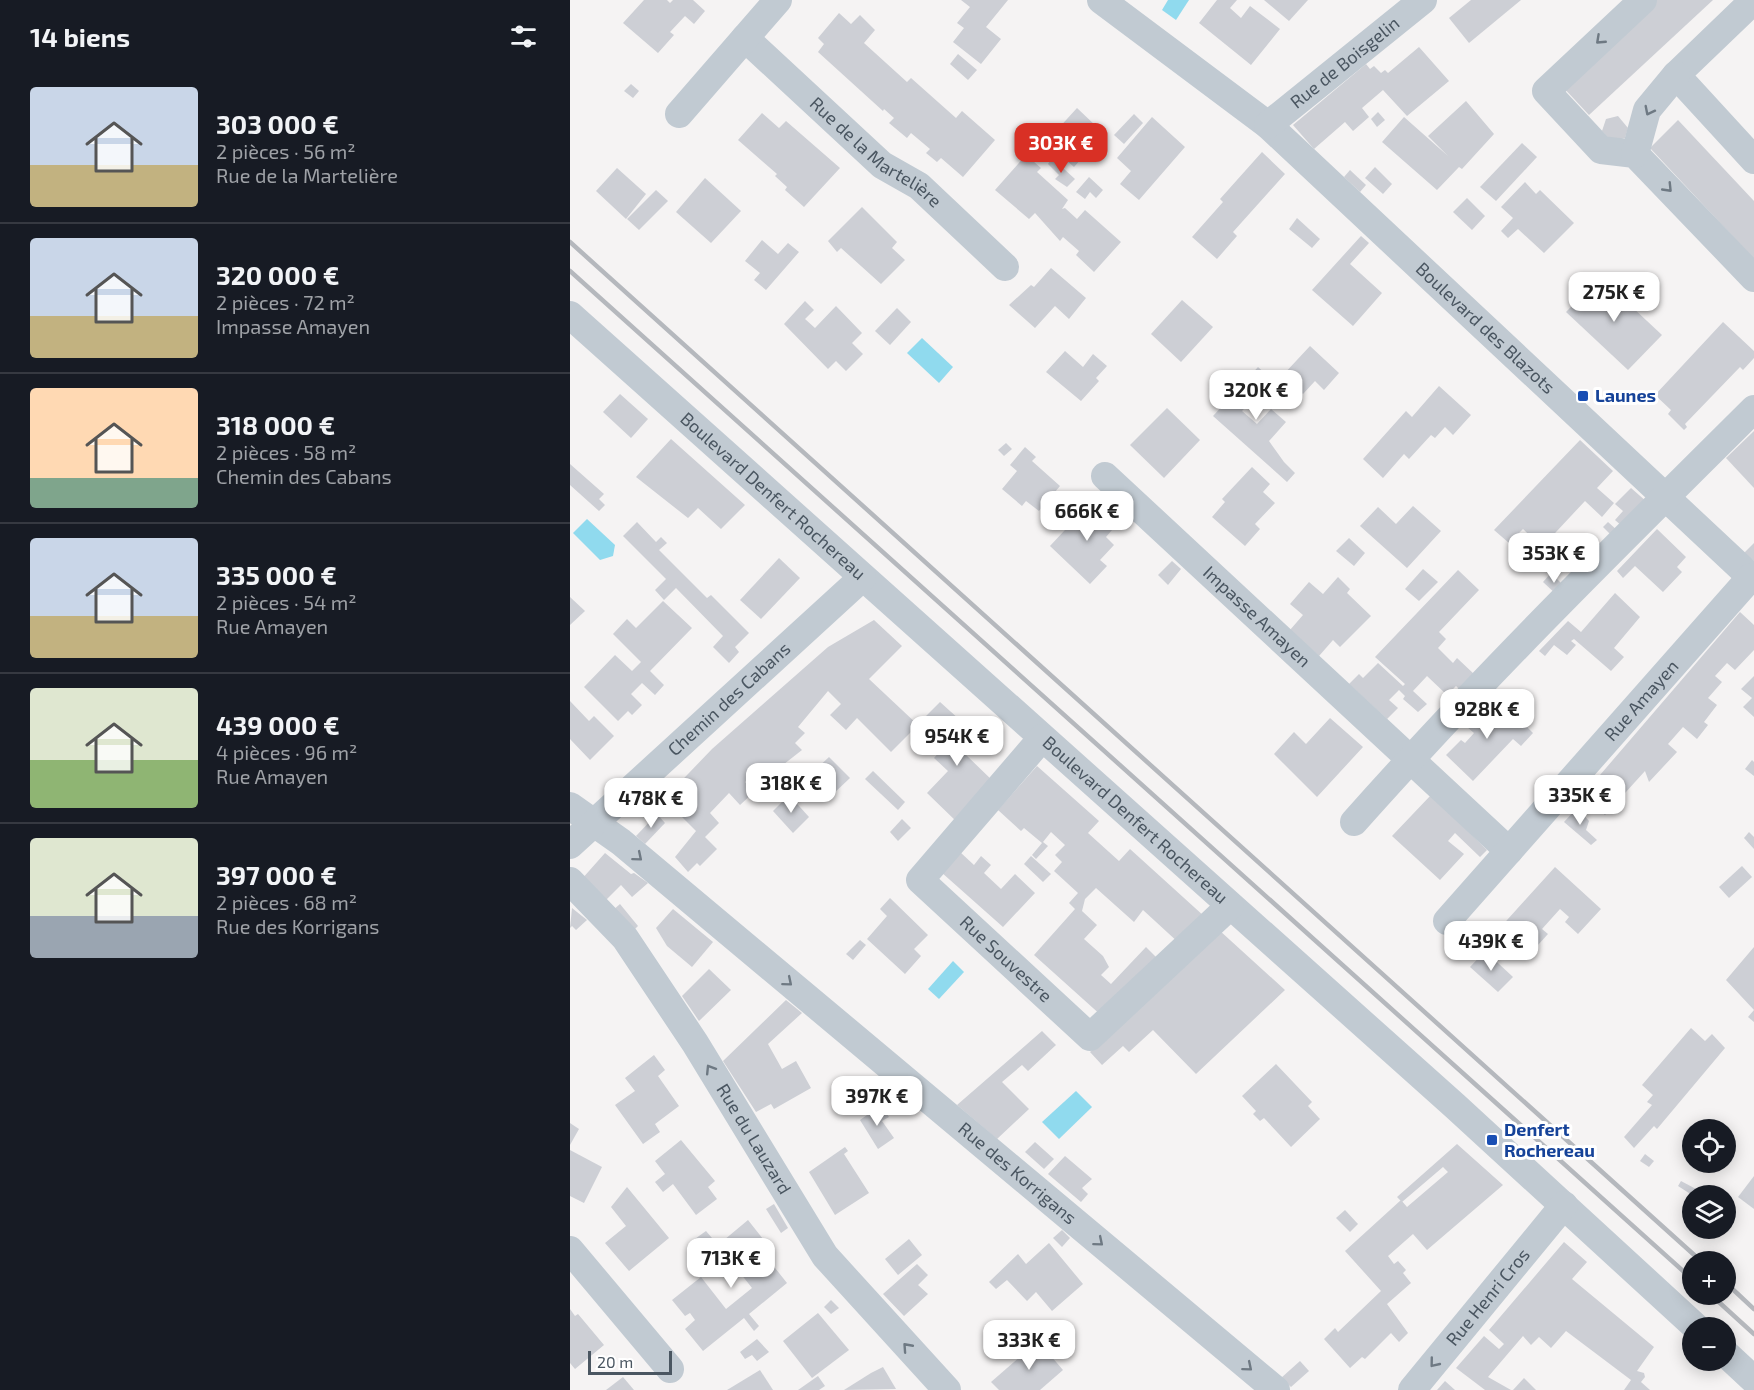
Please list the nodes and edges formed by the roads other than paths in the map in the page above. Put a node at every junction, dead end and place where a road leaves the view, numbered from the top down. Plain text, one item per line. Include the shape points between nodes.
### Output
1 (778, 0) edge
2 (1101, 0) edge
3 (1423, 0) edge
4 (1643, 0) edge
5 (1754, 0) edge
6 (745, 38) junction
7 (1676, 75) junction
8 (679, 114) dead end
9 (1268, 125) junction
10 (1635, 154) junction
11 (1754, 160) edge
12 (1005, 267) dead end
13 (1754, 278) edge
14 (570, 315) edge
15 (1754, 409) edge
16 (1105, 476) dead end
17 (1665, 496) junction
18 (862, 578) junction
19 (1753, 579) edge
20 (1042, 738) junction
21 (1411, 757) junction
22 (580, 815) edge
23 (1354, 822) dead end
24 (570, 845) edge
25 (1509, 851) junction
26 (570, 881) edge
27 (1230, 906) junction
28 (1447, 921) dead end
29 (1564, 1205) junction
30 (570, 1250) edge
31 (1685, 1317) edge
32 (1736, 1363) edge
33 (670, 1369) dead end
34 (1754, 1380) edge
35 (946, 1390) edge
36 (1276, 1390) edge
37 (1412, 1390) edge

1 - 6 street
2 - 9 street, Boulevard des Blazots
3 - 9 street, Rue de Boisgelin
4 -> 10 street via 1546,91 1601,150
5 - 7 street
6 - 8 street
6 - 12 street, Rue de la Martelière via 882,165 920,186
7 -> 10 street via 1647,110
7 - 11 street
9 - 17 street, Boulevard des Blazots
10 -> 13 street
14 - 18 street, Boulevard Denfert Rochereau
15 - 17 street
16 - 21 street, Impasse Amayen
17 - 19 street, Boulevard des Blazots
17 - 21 street
18 - 20 street, Boulevard Denfert Rochereau
18 - 22 street, Chemin des Cabans
19 - 25 street, Rue Amayen
20 - 27 street, Boulevard Denfert Rochereau
20 - 27 street, Rue Souvestre via 920,880 1090,1037
21 - 23 street
21 - 25 street
22 - 24 street, Chemin des Cabans
22 -> 36 street, Rue des Korrigans via 621,842
25 - 28 street, Rue Amayen
35 -> 26 street, Rue du Lauzard via 825,1256 695,1043 625,938
27 - 29 street, Boulevard Denfert Rochereau
29 - 31 street, Boulevard Denfert Rochereau
29 -> 37 street, Rue Henri Cros
30 - 33 street
32 - 34 street

